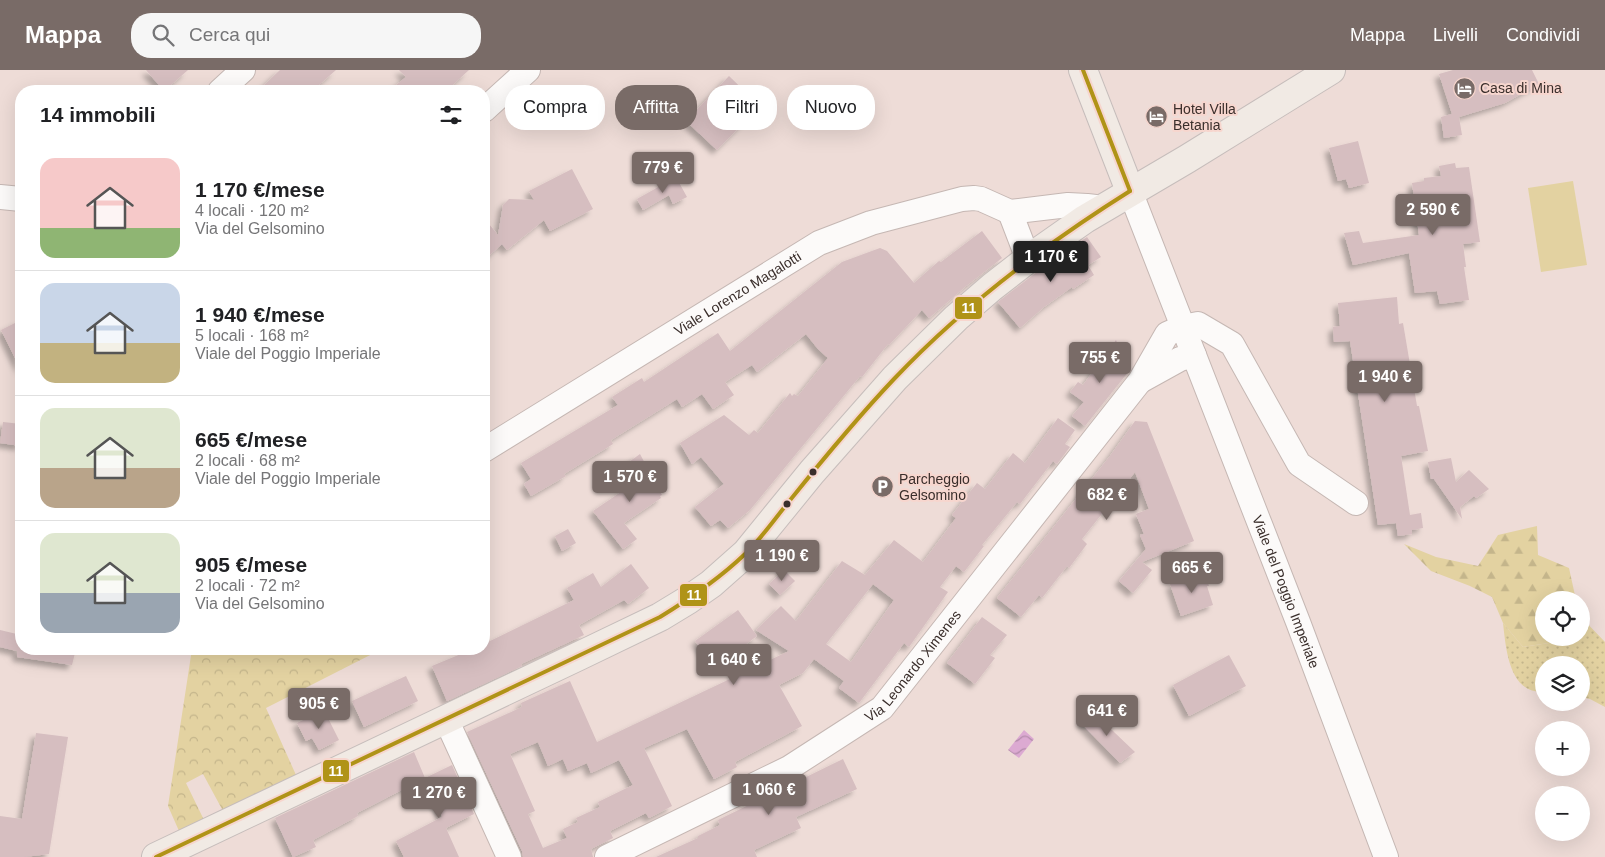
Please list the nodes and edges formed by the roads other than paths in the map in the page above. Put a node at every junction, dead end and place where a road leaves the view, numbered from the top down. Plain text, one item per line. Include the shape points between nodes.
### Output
1 (243, 70) edge
2 (528, 70) edge
3 (1083, 70) edge
4 (1331, 70) edge
5 (227, 85) edge
6 (490, 105) edge
7 (1130, 192) junction
8 (0, 197) edge
9 (15, 198) edge
10 (1104, 208) junction
11 (1010, 212) junction
12 (1028, 259) junction
13 (1183, 327) junction
14 (1194, 355) junction
15 (1140, 381) junction
16 (490, 446) edge
17 (1356, 503) dead end
18 (446, 719) junction
19 (156, 857) edge
20 (509, 857) edge
21 (607, 857) edge
22 (1386, 857) edge

1 - 5 street
2 - 6 street
3 - 7 main road, Viale del Poggio Imperiale
4 - 7 main road
7 - 10 main road
7 - 13 street, Viale del Poggio Imperiale
8 - 9 street
10 - 11 street via 1068,205
10 - 12 main road
11 - 12 street
11 - 16 street, Viale Lorenzo Magalotti via 981,199 962,199 871,224 819,243
12 - 18 main road via 956,318 895,378 746,553 711,584 660,617
13 - 14 street, Viale del Poggio Imperiale
13 - 15 street, Via Leonardo Ximenes via 1167,334
13 - 17 street via 1198,324 1232,344 1300,464
14 - 15 street, Via Leonardo Ximenes
14 - 22 street, Viale del Poggio Imperiale
15 - 21 street, Via Leonardo Ximenes via 882,708 789,768
18 - 19 main road
18 - 20 street

